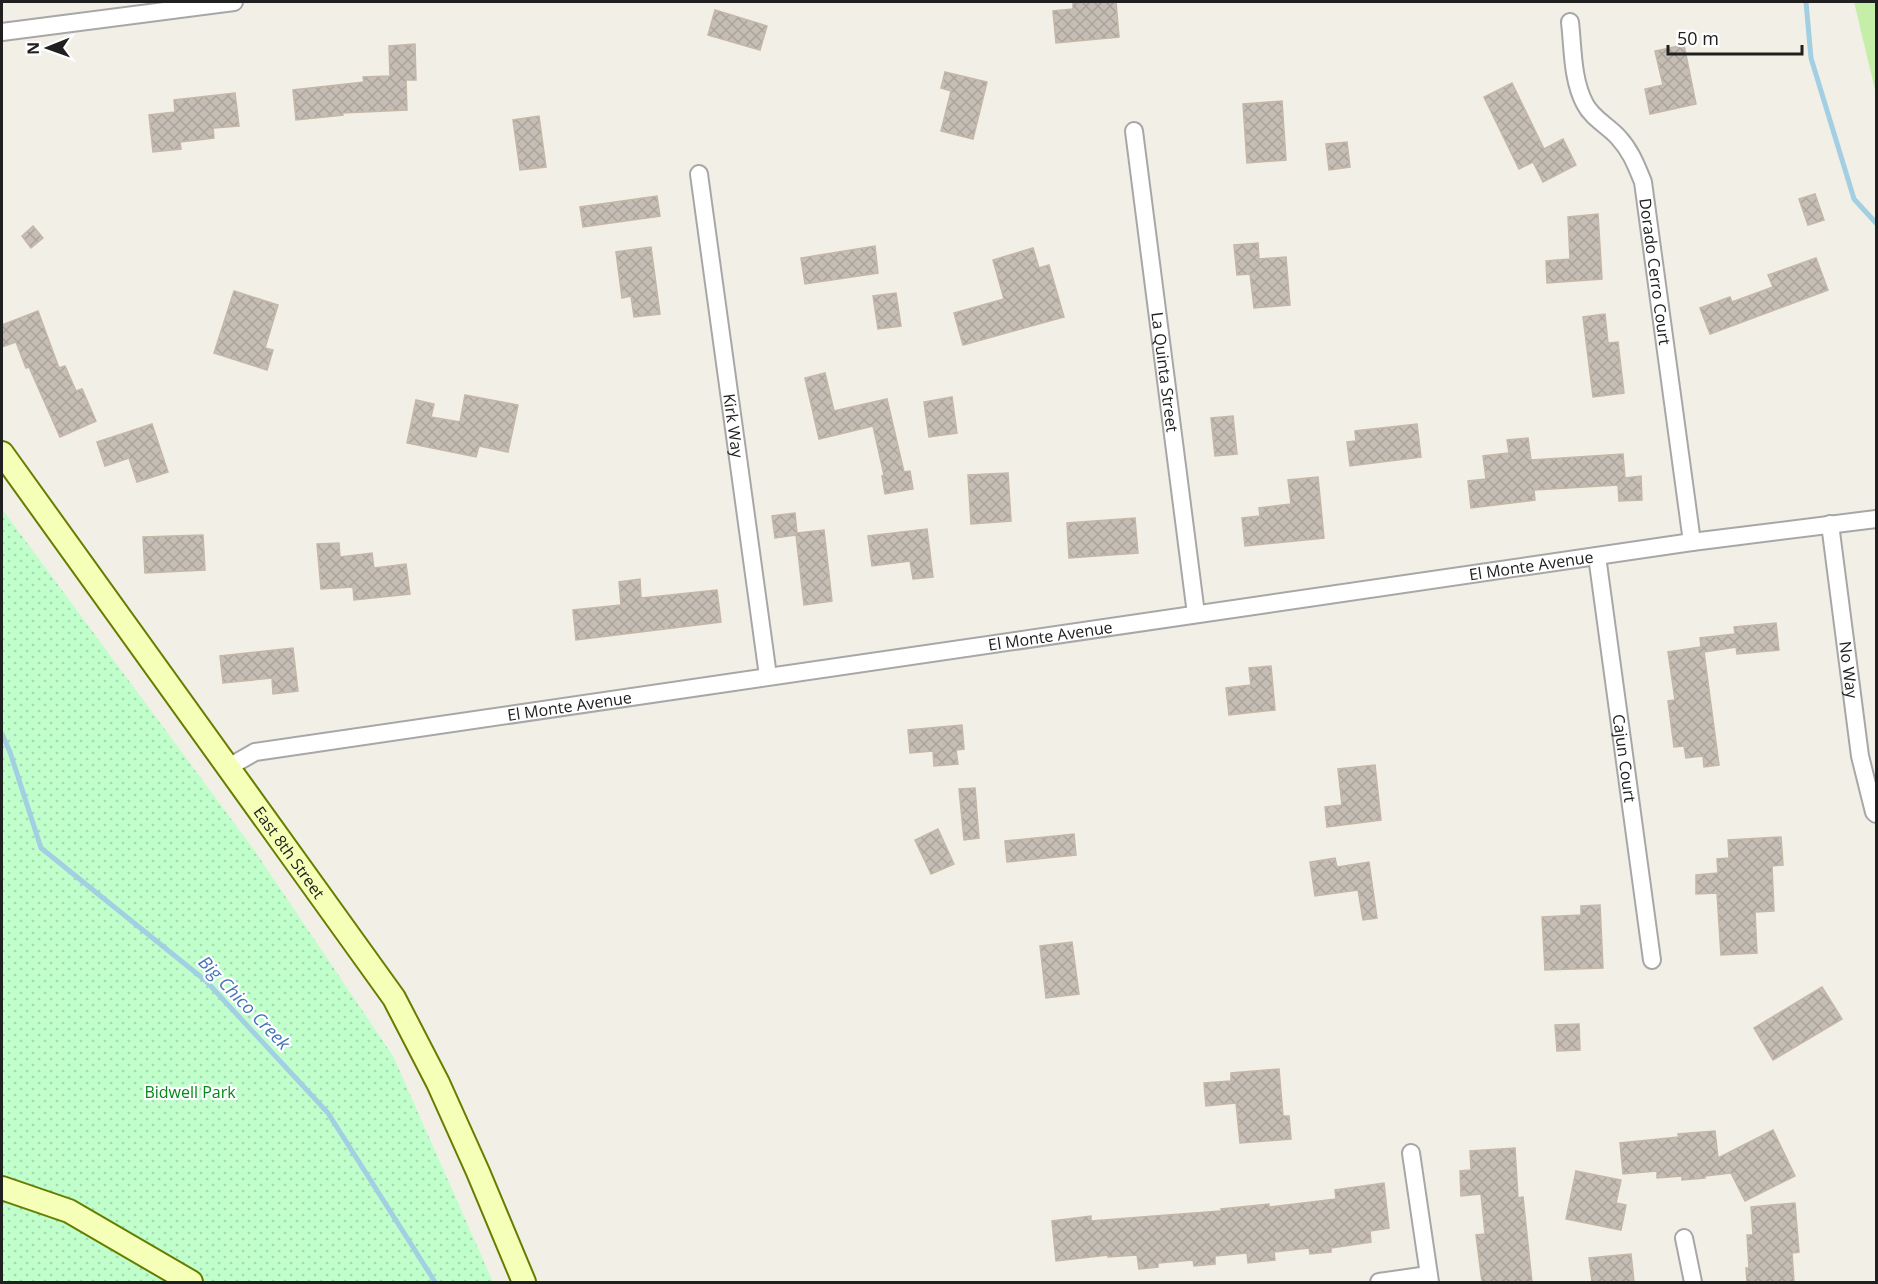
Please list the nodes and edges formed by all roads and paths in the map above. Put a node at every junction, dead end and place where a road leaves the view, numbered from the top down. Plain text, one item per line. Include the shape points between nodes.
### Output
1 (234, 2) edge
2 (1570, 22) dead end
3 (2, 32) edge
4 (1134, 131) dead end
5 (699, 174) dead end
6 (2, 453) edge
7 (1876, 519) edge
8 (1830, 524) junction
9 (1692, 542) junction
10 (1597, 556) junction
11 (1196, 614) junction
12 (768, 676) junction
13 (227, 768) junction
14 (1876, 814) edge
15 (1652, 960) dead end
16 (1411, 1153) dead end
17 (2, 1188) edge
18 (1684, 1238) dead end
19 (1429, 1279) edge
20 (190, 1282) edge
21 (524, 1282) edge
22 (1379, 1282) edge
23 (1694, 1282) edge

1 - 3 street
2 - 9 street, Dorado Cerro Court via 1578,84 1585,105 1633,155 1643,182
4 - 11 street, La Quinta Street
5 - 12 street, Kirk Way
6 - 13 street, East 8th Street
7 - 8 street, El Monte Avenue
8 - 9 street, El Monte Avenue
8 - 14 street, No Way via 1860,756
9 - 10 street, El Monte Avenue
10 - 11 street, El Monte Avenue
10 - 15 street, Cajun Court
11 - 12 street, El Monte Avenue
12 - 13 street, El Monte Avenue via 255,752
13 - 21 street, East 8th Street via 394,998 438,1083
16 - 19 street
17 - 20 street via 69,1211
18 - 23 street
19 - 22 street

